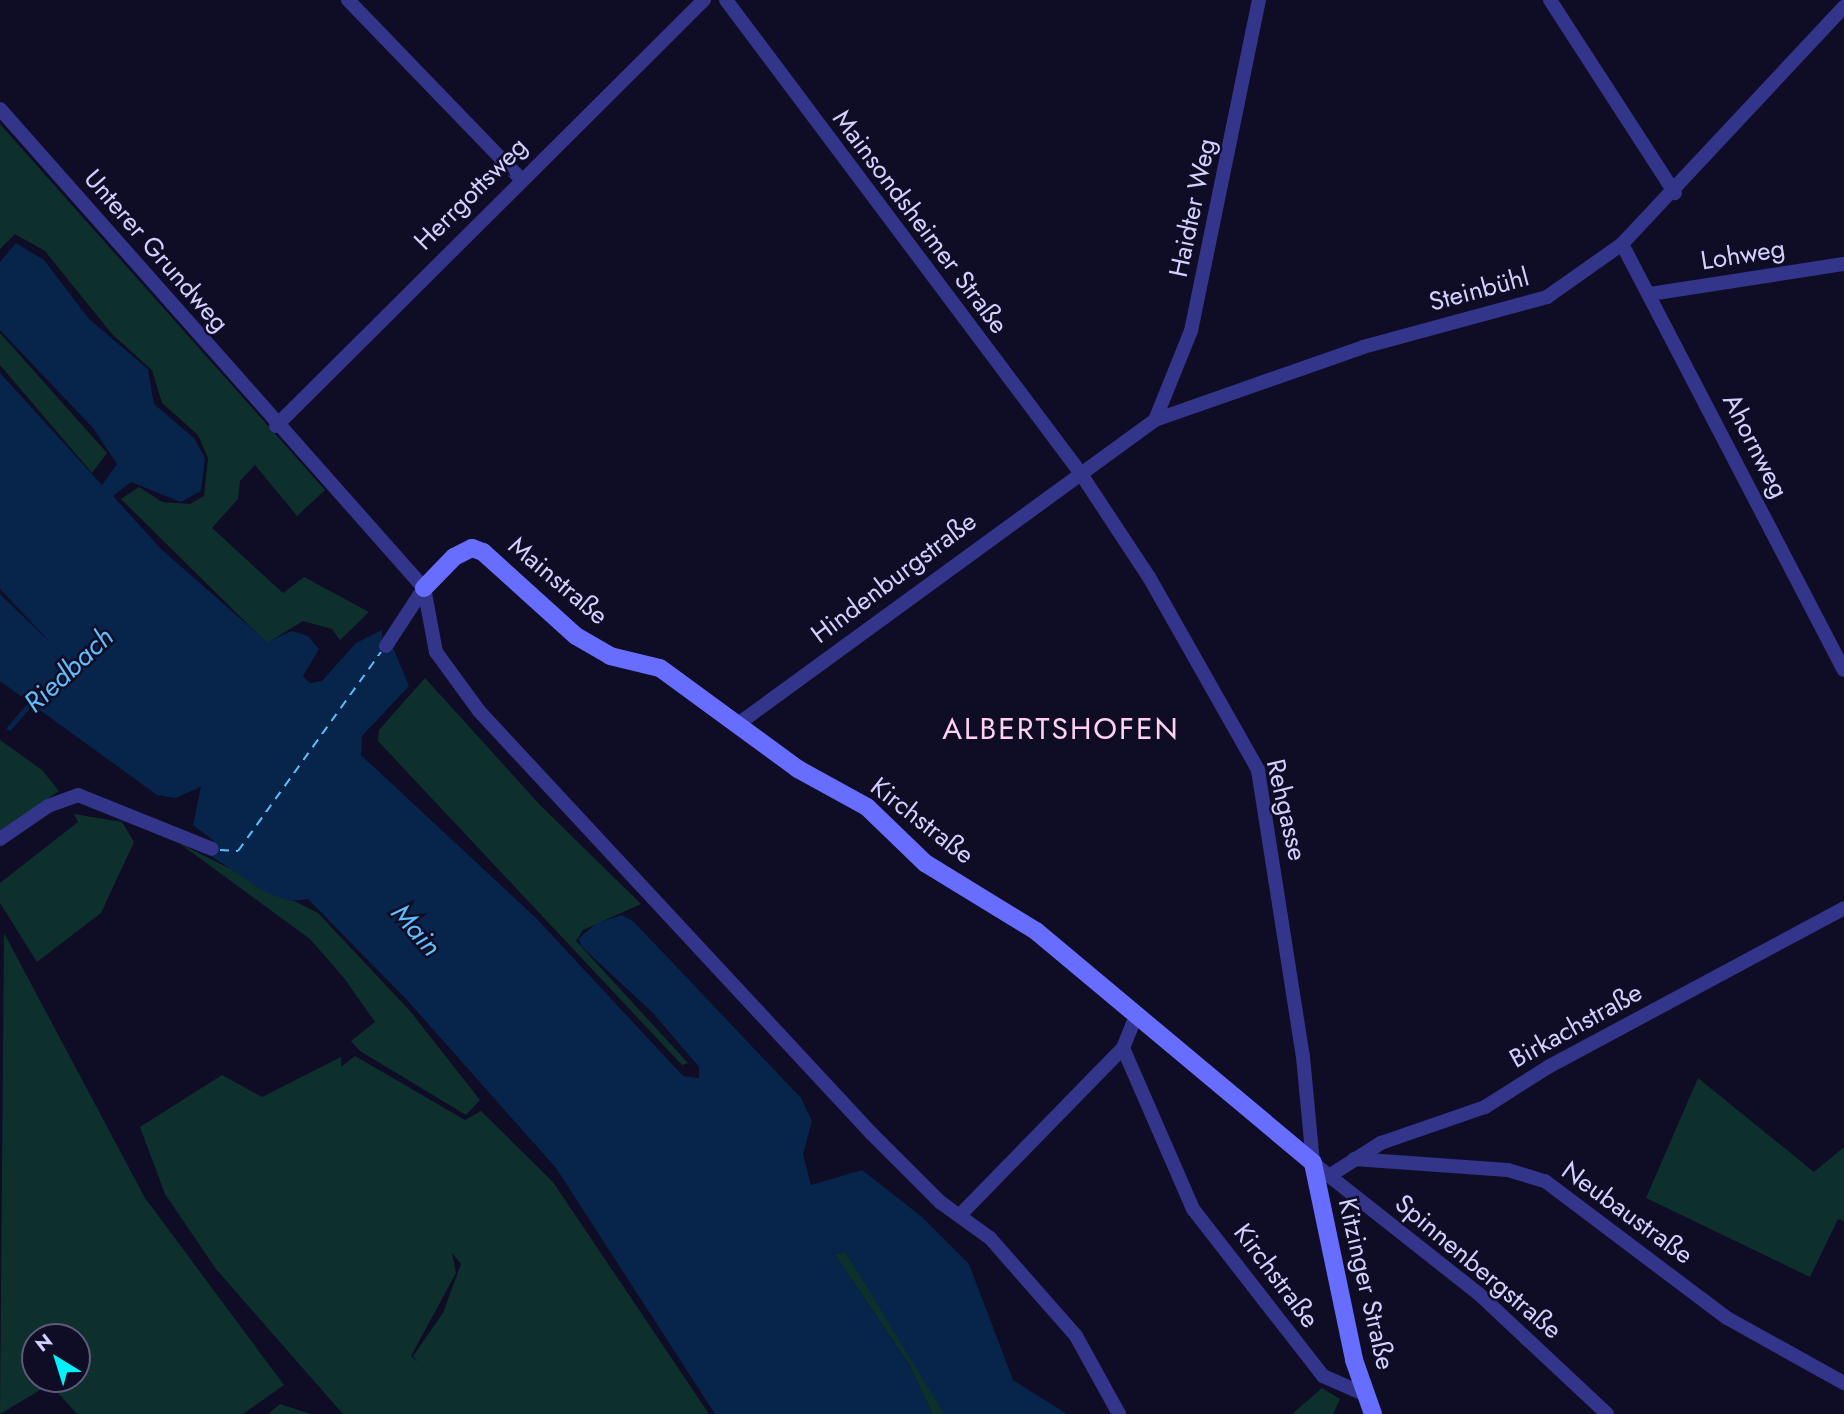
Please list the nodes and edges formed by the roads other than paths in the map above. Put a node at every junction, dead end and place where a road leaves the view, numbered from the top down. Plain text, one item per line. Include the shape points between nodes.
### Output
1 (348, 0) edge
2 (704, 0) edge
3 (726, 0) edge
4 (1259, 0) edge
5 (1550, 0) edge
6 (1844, 7) edge
7 (0, 108) edge
8 (520, 178) junction
9 (1675, 192) junction
10 (1622, 244) junction
11 (1844, 264) edge
12 (1650, 294) junction
13 (1155, 420) junction
14 (276, 426) junction
15 (1079, 471) junction
16 (424, 588) junction
17 (386, 646) dead end
18 (1844, 670) edge
19 (738, 724) junction
20 (0, 839) edge
21 (212, 849) dead end
22 (1844, 908) edge
23 (1136, 1015) junction
24 (1123, 1048) junction
25 (1354, 1159) junction
26 (1313, 1163) junction
27 (1329, 1176) junction
28 (960, 1215) junction
29 (1844, 1383) edge
30 (1364, 1394) junction
31 (1119, 1414) edge
32 (1373, 1414) edge
33 (1607, 1414) edge

1 - 8 street
2 - 8 street, Herrgottsweg
3 - 15 street, Mainsondsheimer Straße
4 - 13 street, Haidter Weg via 1191,331
5 - 9 street
6 - 9 street, Steinbühl
7 - 14 street, Unterer Grundweg
8 - 14 street, Herrgottsweg
9 - 10 street, Steinbühl
10 - 12 street, Ahornweg
10 - 13 street, Steinbühl via 1547,297 1363,347
11 - 12 street, Lohweg
12 - 18 street, Ahornweg
13 - 15 street, Steinbühl
14 - 16 street
15 - 19 street, Hindenburgstraße
15 - 26 street, Rehgasse via 1149,577 1258,770 1303,1057
16 - 17 street, Mainstraße
16 - 19 street, Mainstraße via 454,557 472,548 483,552 576,636 610,656 660,668
16 - 28 street via 436,652 480,711 871,1133
19 - 23 street, Kirchstraße via 798,769 867,807 925,863 1036,931
20 - 21 street via 48,806 78,795
22 - 25 street, Birkachstraße via 1548,1067 1485,1107 1381,1143
23 - 24 street
23 - 26 street, Kirchstraße
24 - 28 street
24 - 30 street, Kirchstraße via 1193,1209 1323,1376
25 - 27 street, Birkachstraße
25 - 29 street, Neubaustraße via 1508,1170 1545,1181 1727,1318
26 - 27 street, Spinnenbergstraße
26 - 30 street, Kitzinger Straße
27 - 33 street, Spinnenbergstraße via 1480,1295
28 - 31 street via 990,1238 1076,1336
30 - 32 street, Kitzinger Straße

